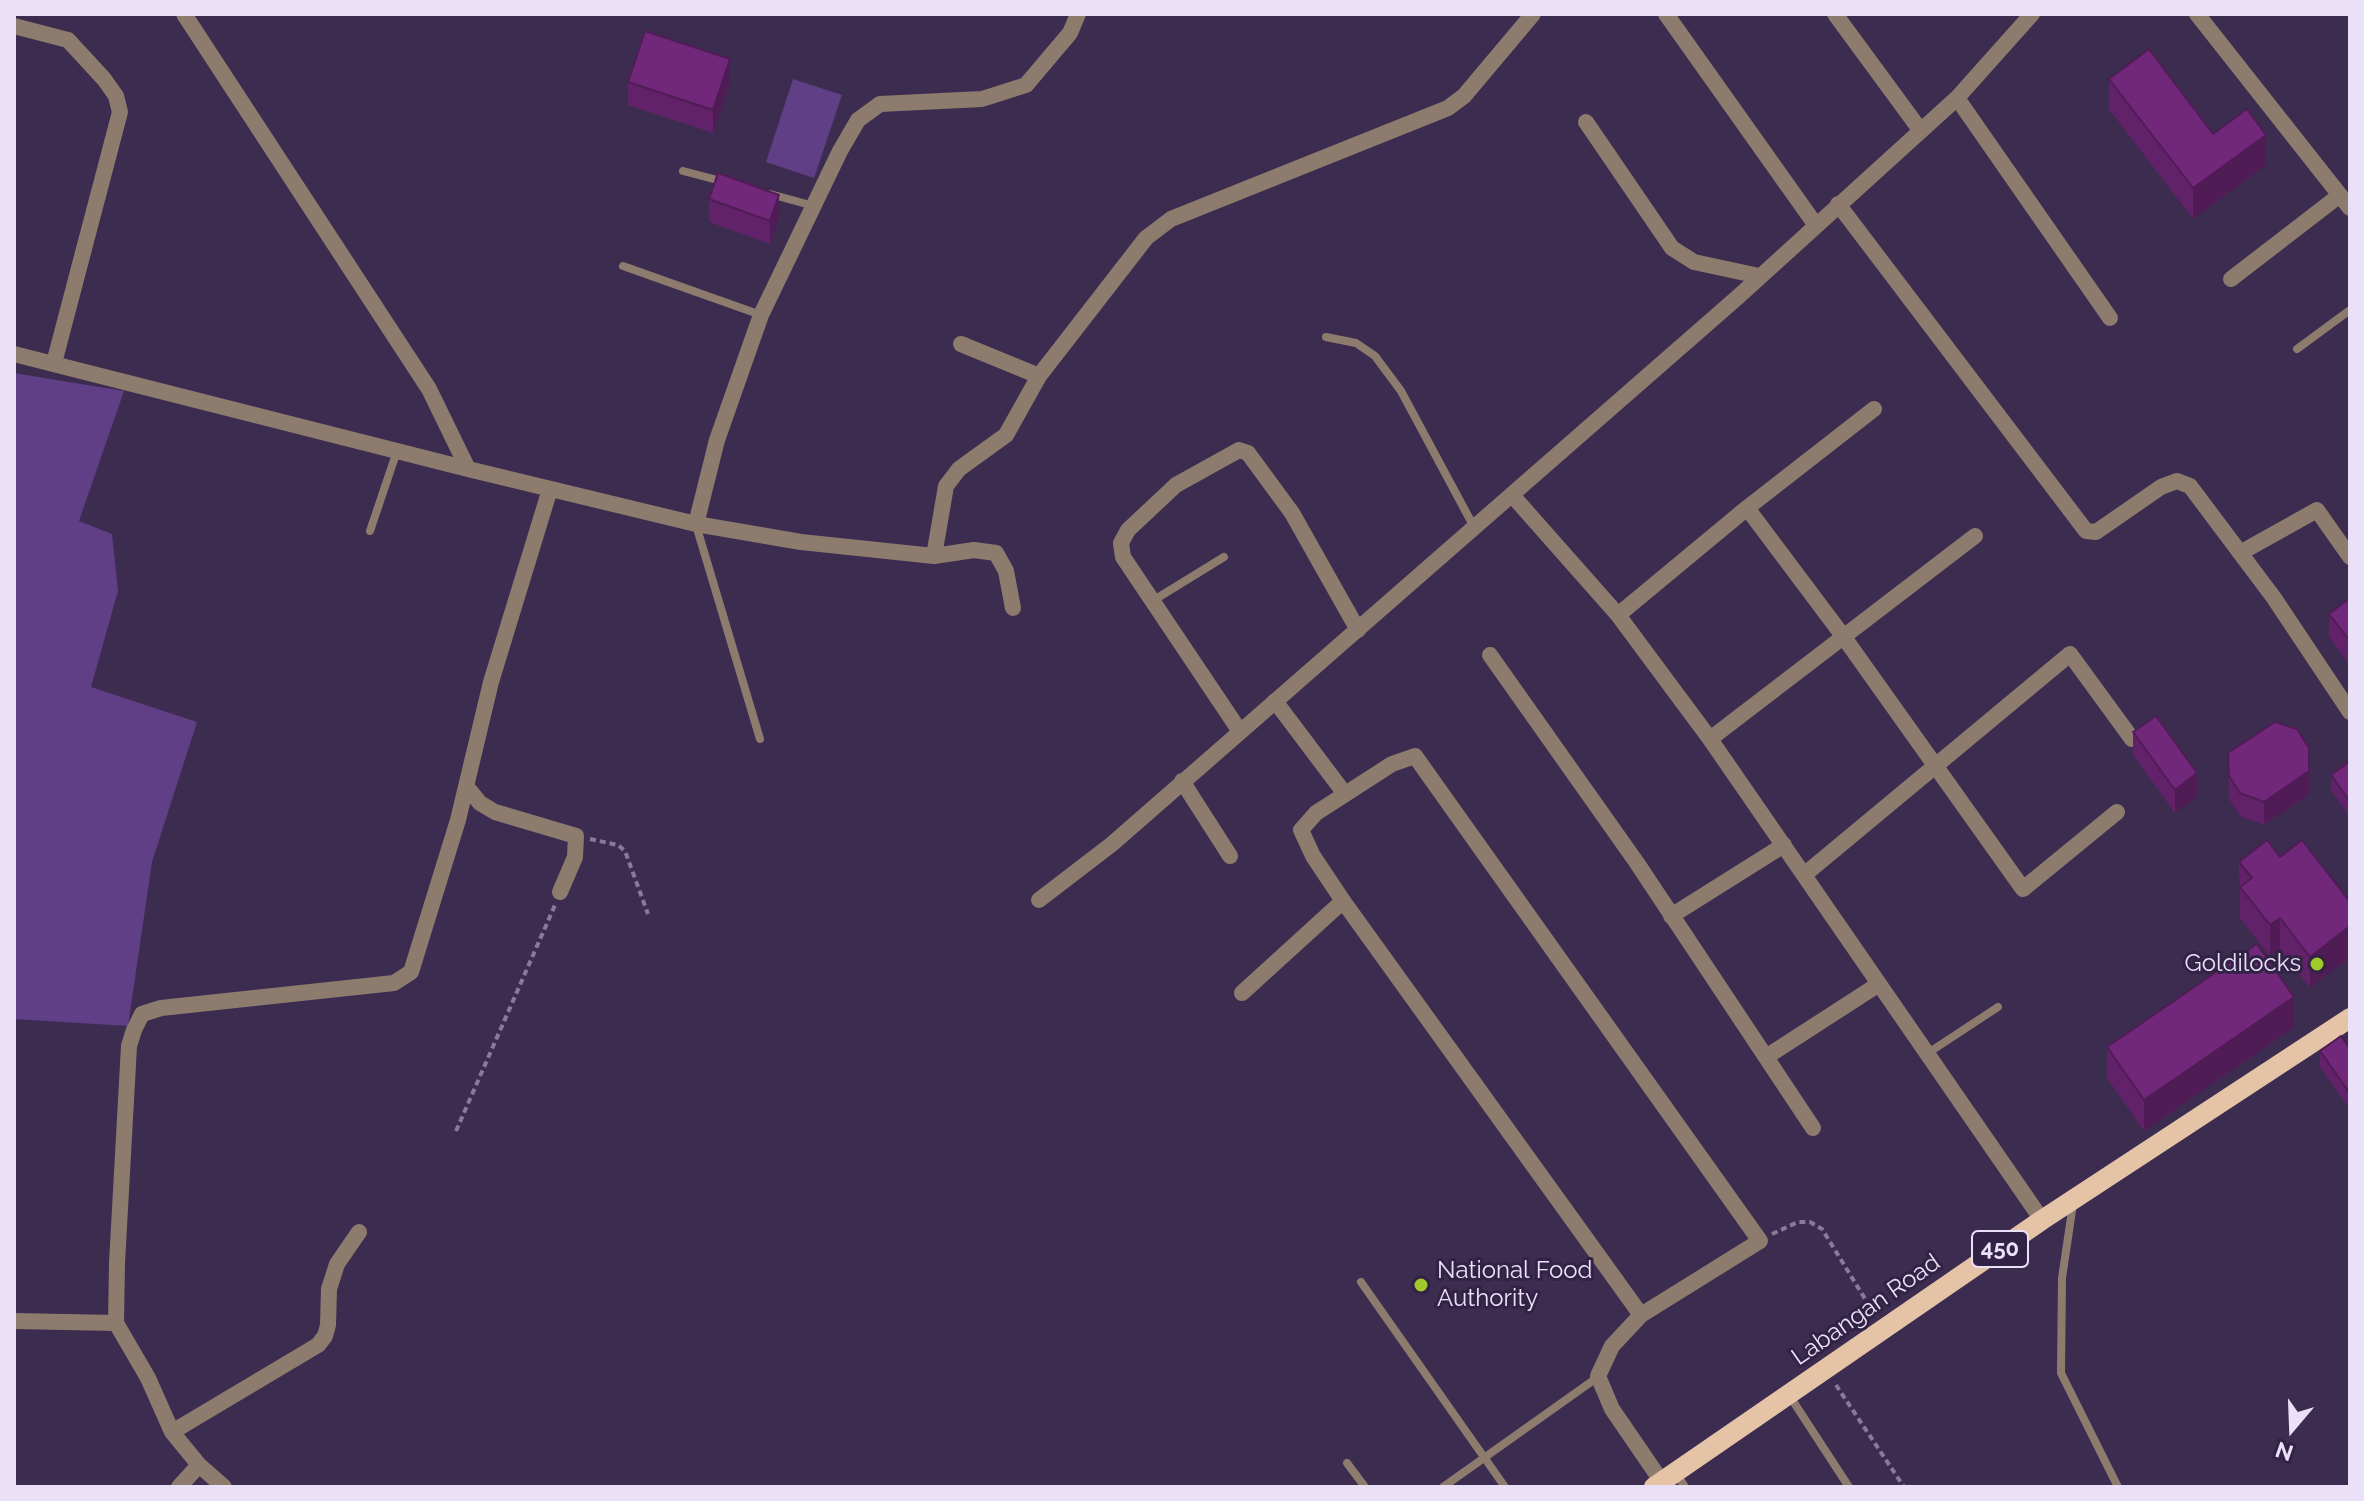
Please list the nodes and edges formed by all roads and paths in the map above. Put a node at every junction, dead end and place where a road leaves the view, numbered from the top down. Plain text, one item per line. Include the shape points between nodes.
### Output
1 (184, 14) edge
2 (1078, 14) edge
3 (1533, 14) edge
4 (1666, 14) edge
5 (1835, 14) edge
6 (2032, 14) edge
7 (2197, 14) edge
8 (14, 26) edge
9 (1957, 98) junction
10 (1586, 122) dead end
11 (1921, 131) junction
12 (683, 171) dead end
13 (741, 187) edge
14 (756, 191) edge
15 (2345, 202) edge
16 (1838, 204) junction
17 (815, 206) junction
18 (1815, 224) junction
19 (623, 266) dead end
20 (1759, 276) junction
21 (2231, 279) dead end
22 (2350, 310) edge
23 (761, 315) junction
24 (2110, 318) dead end
25 (1326, 337) dead end
26 (961, 344) dead end
27 (2297, 349) dead end
28 (14, 354) edge
29 (54, 363) junction
30 (1039, 376) junction
31 (1874, 409) dead end
32 (397, 451) junction
33 (468, 469) junction
34 (550, 489) junction
35 (1512, 495) junction
36 (1747, 508) junction
37 (696, 524) junction
38 (1474, 528) junction
39 (370, 531) dead end
40 (1975, 536) dead end
41 (2240, 553) junction
42 (934, 556) junction
43 (1224, 557) dead end
44 (2350, 557) edge
45 (1154, 600) junction
46 (1013, 608) dead end
47 (1618, 615) junction
48 (1358, 630) junction
49 (1843, 636) junction
50 (1490, 655) dead end
51 (1275, 701) junction
52 (2350, 712) edge
53 (1239, 730) junction
54 (760, 739) dead end
55 (1710, 739) junction
56 (2132, 739) edge
57 (1935, 765) junction
58 (1182, 781) junction
59 (466, 786) junction
60 (1345, 794) junction
61 (2117, 812) dead end
62 (576, 836) junction
63 (1784, 845) junction
64 (1230, 856) dead end
65 (1804, 875) junction
66 (560, 892) joint
67 (1039, 900) dead end
68 (1343, 901) junction
69 (648, 914) dead end
70 (1671, 916) junction
71 (1879, 984) junction
72 (1242, 993) dead end
73 (1998, 1007) dead end
74 (2350, 1018) edge
75 (1928, 1053) junction
76 (1766, 1057) junction
77 (1813, 1128) dead end
78 (456, 1131) dead end
79 (2074, 1199) junction
80 (2042, 1220) junction
81 (359, 1232) dead end
82 (1760, 1241) junction
83 (1361, 1282) dead end
84 (1641, 1315) junction
85 (14, 1321) edge
86 (116, 1323) junction
87 (1883, 1328) junction
88 (1826, 1370) junction
89 (1598, 1376) junction
90 (1789, 1395) junction
91 (172, 1432) junction
92 (1484, 1456) junction
93 (1347, 1463) dead end
94 (199, 1465) junction
95 (1669, 1482) edge
96 (179, 1487) edge
97 (224, 1487) edge
98 (1365, 1487) edge
99 (1443, 1487) edge
100 (1505, 1487) edge
101 (1849, 1487) edge
102 (1904, 1487) edge
103 (2118, 1487) edge

1 - 33 street via 429,389
2 - 17 street via 1070,33 1026,85 982,99 880,104 858,120
3 - 30 street via 1448,108 1171,219 1126,261
4 - 18 street
5 - 11 street
6 - 9 street
7 - 15 street
8 - 29 street via 68,40 104,79 120,112
9 - 11 street
9 - 24 street
10 - 20 street via 1672,248 1694,262
11 - 16 street
12 - 13 lane
14 - 17 lane
15 - 21 street
16 - 18 street
16 - 41 street via 2086,531 2096,532 2177,481 2190,486
17 - 23 street
18 - 20 street
19 - 23 lane
20 - 35 street
22 - 27 lane
23 - 37 street via 717,440
25 - 38 lane via 1356,343 1375,356 1401,391
26 - 30 street
28 - 29 street
29 - 32 street
30 - 42 street via 1006,435 959,469 946,486
31 - 36 street
32 - 33 street
32 - 39 lane
33 - 34 street
34 - 37 street
34 - 59 street via 491,682
35 - 38 street
35 - 47 street
36 - 47 street
36 - 49 street
37 - 42 street
37 - 54 lane
38 - 48 street
40 - 49 street
41 - 44 street via 2317,510
41 - 52 street
42 - 46 street via 974,550 996,553 1006,571
43 - 45 lane
45 - 48 street via 1123,557 1121,543 1128,530 1176,485 1239,450 1248,453 1292,513
45 - 53 street
47 - 55 street
48 - 51 street
49 - 55 street
49 - 57 street
50 - 70 street
51 - 53 street
51 - 60 street
53 - 58 street
55 - 63 street
56 - 57 street via 2070,654
57 - 61 street via 2023,889
57 - 65 street
58 - 64 street
58 - 67 street
59 - 62 street via 495,812
59 - 86 street via 405,978 142,1014 129,1046
60 - 68 street via 1301,830
60 - 82 street via 1415,756
62 - 66 street via 575,857
62 - 69 path via 625,851
63 - 65 street
63 - 70 street
65 - 71 street
66 - 78 path
68 - 72 street
68 - 84 street
70 - 76 street
71 - 75 street
71 - 76 street
73 - 75 lane
74 - 79 main road, Labangan Road / 450
75 - 80 street
76 - 77 street
79 - 80 main road, Labangan Road / 450
79 - 103 lane via 2062,1278 2061,1373
80 - 87 main road, Labangan Road / 450
81 - 91 street via 337,1264 329,1289 328,1325 318,1345
82 - 84 street
82 - 87 path via 1798,1222 1822,1229
83 - 92 lane
84 - 89 street via 1612,1346
85 - 86 street
86 - 91 street
87 - 88 main road, Labangan Road / 450
88 - 90 main road, Labangan Road / 450
88 - 102 path
89 - 92 lane
89 - 95 street via 1612,1409
90 - 95 main road, Labangan Road / 450
90 - 101 lane
91 - 94 street
92 - 99 lane
92 - 100 lane
93 - 98 lane
94 - 96 street
94 - 97 street

